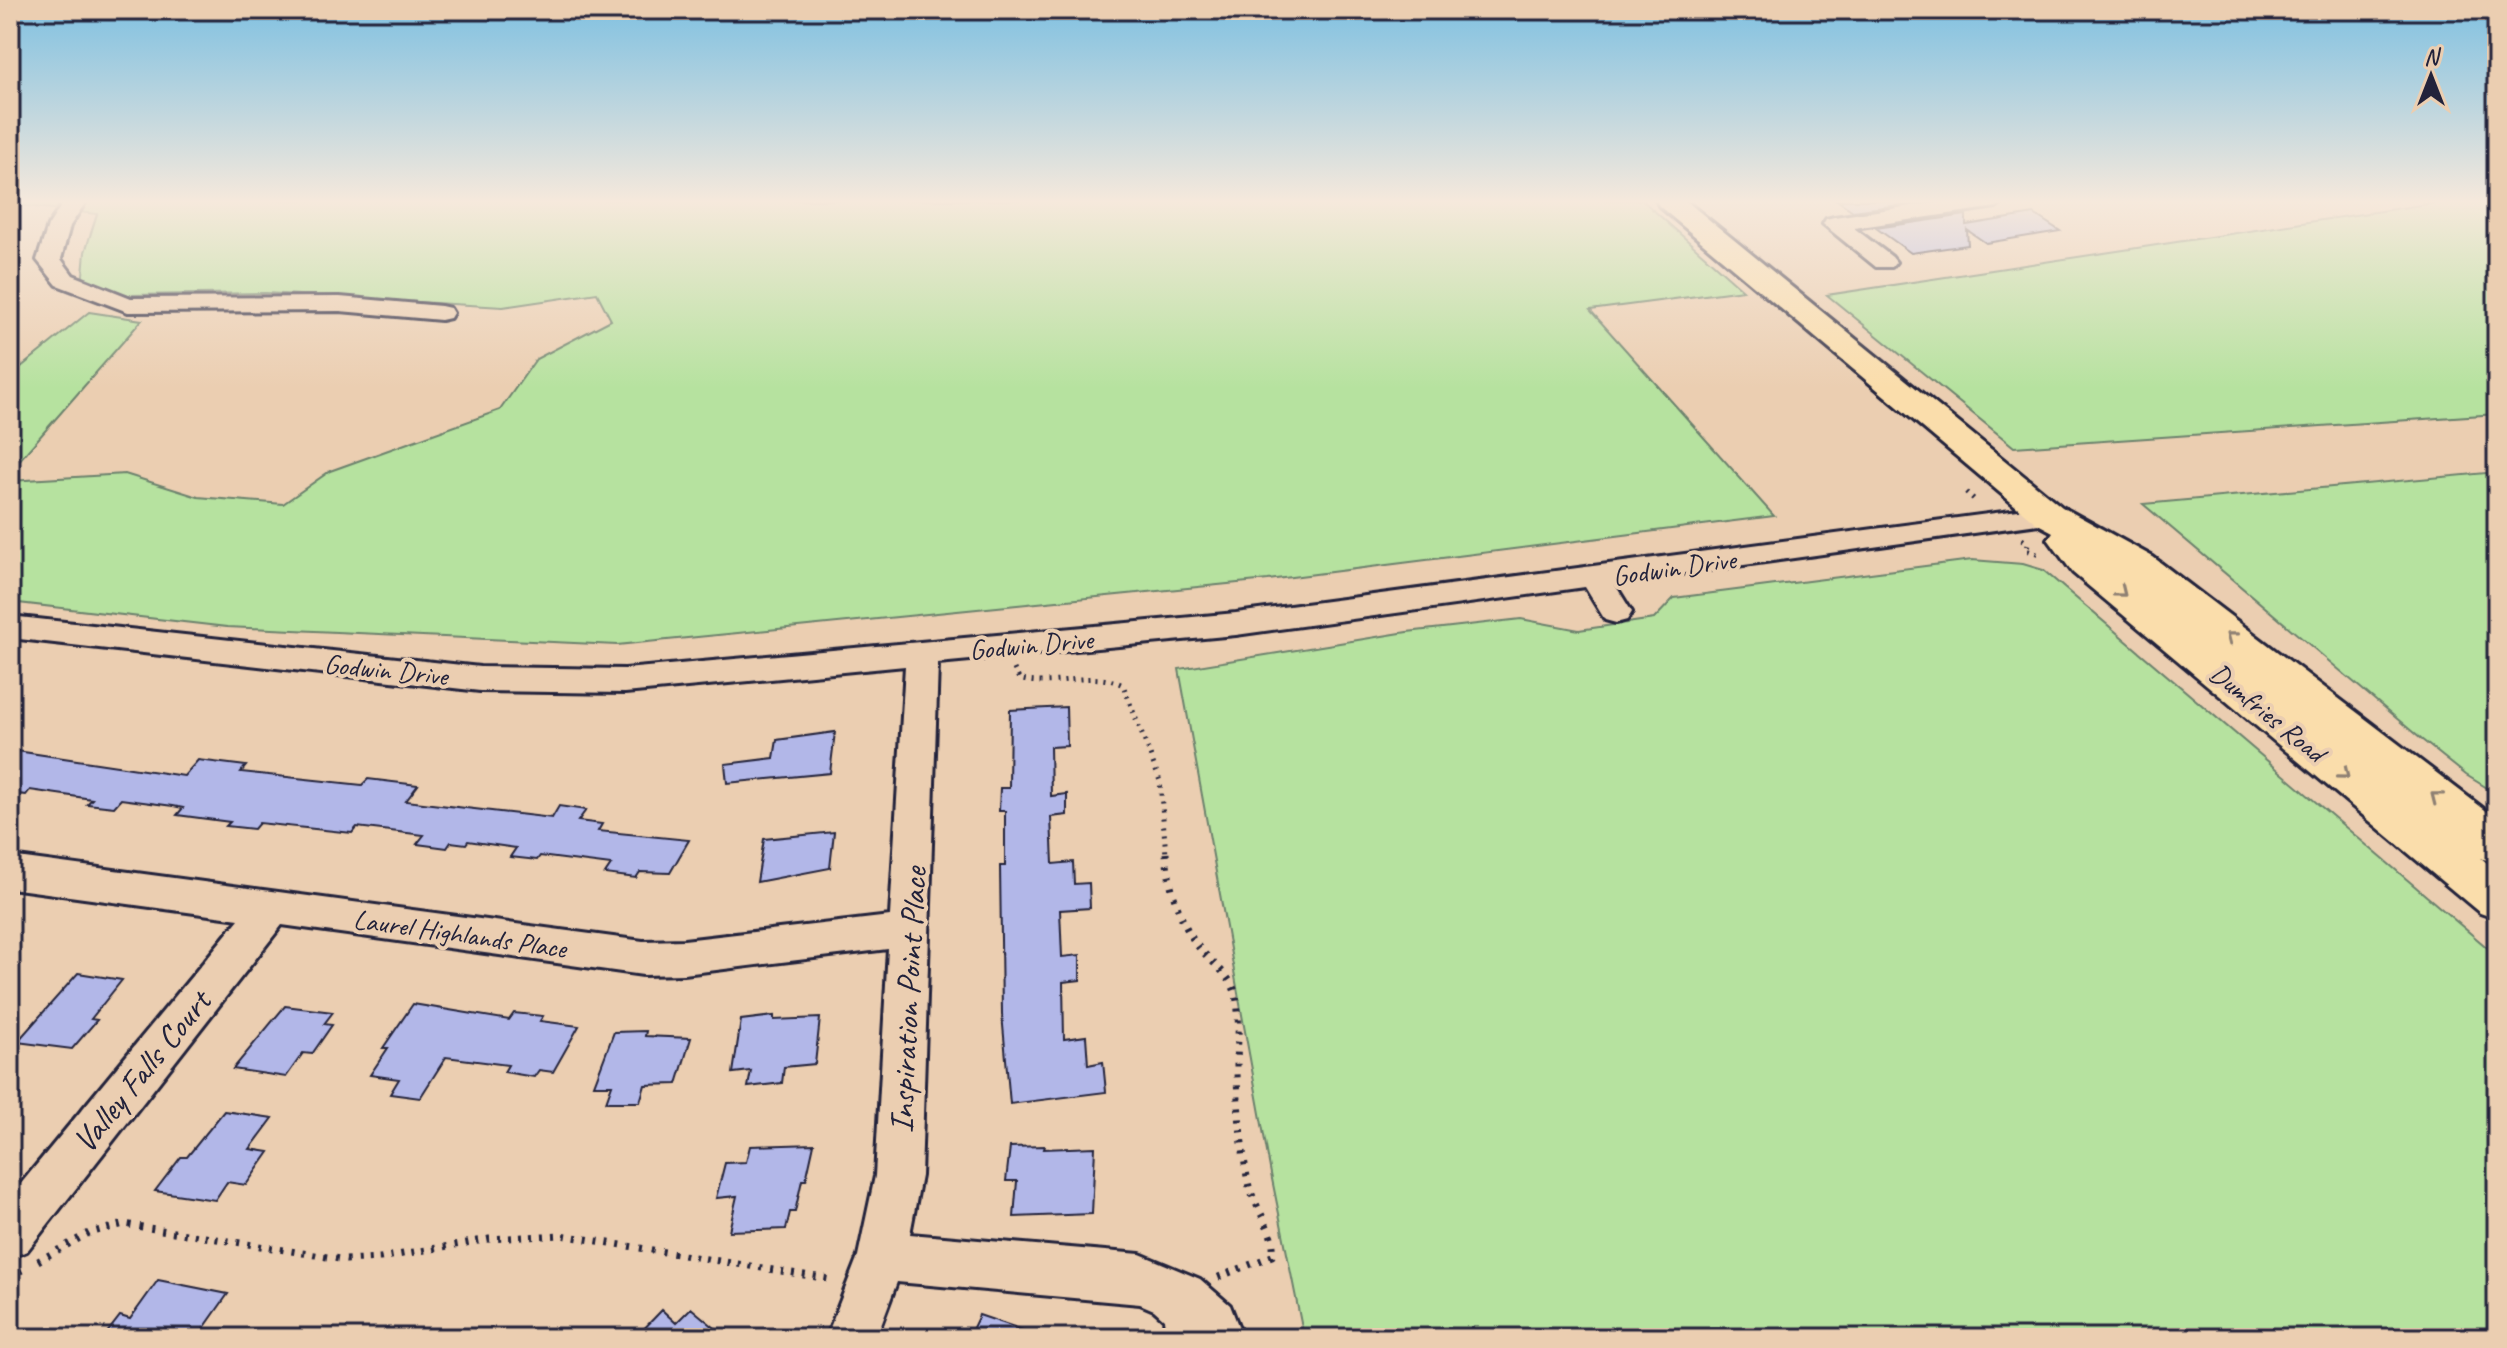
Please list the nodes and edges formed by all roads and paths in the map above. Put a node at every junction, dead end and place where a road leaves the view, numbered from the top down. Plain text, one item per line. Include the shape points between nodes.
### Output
1 (51, 263) edge
2 (1737, 263) edge
3 (441, 313) dead end
4 (2034, 536) junction
5 (1595, 578) junction
6 (1616, 612) dead end
7 (10, 627) edge
8 (922, 654) junction
9 (1013, 664) dead end
10 (2497, 845) edge
11 (10, 872) edge
12 (2497, 899) edge
13 (272, 908) junction
14 (910, 930) junction
15 (10, 1234) edge
16 (1272, 1256) dead end
17 (876, 1271) junction
18 (10, 1276) edge
19 (1185, 1316) edge
20 (851, 1338) edge
21 (1218, 1338) edge

1 - 3 street via 65,280 116,301 340,304
2 - 4 main road, Dumfries Road
4 - 5 street, Godwin Drive
10 -> 4 main road, Dumfries Road via 2139,566 2096,539
4 -> 12 main road, Dumfries Road via 2087,564
5 - 6 street
5 - 8 street, Godwin Drive via 1236,624
7 - 8 street, Godwin Drive via 554,683
8 - 14 street, Inspiration Point Place
9 - 16 path via 1026,682 1111,679 1127,693 1160,781 1167,869 1186,929 1236,994 1240,1123 1248,1182 1274,1243
11 - 13 street, Laurel Highlands Place
13 - 14 street, Laurel Highlands Place via 663,959
13 - 15 street, Valley Falls Court
14 - 17 street, Inspiration Point Place via 898,1176
17 - 18 path via 561,1235 489,1239 346,1260 124,1224 89,1233
17 - 19 street via 1140,1279
17 - 20 street, Inspiration Point Place
19 - 21 street via 1212,1323

